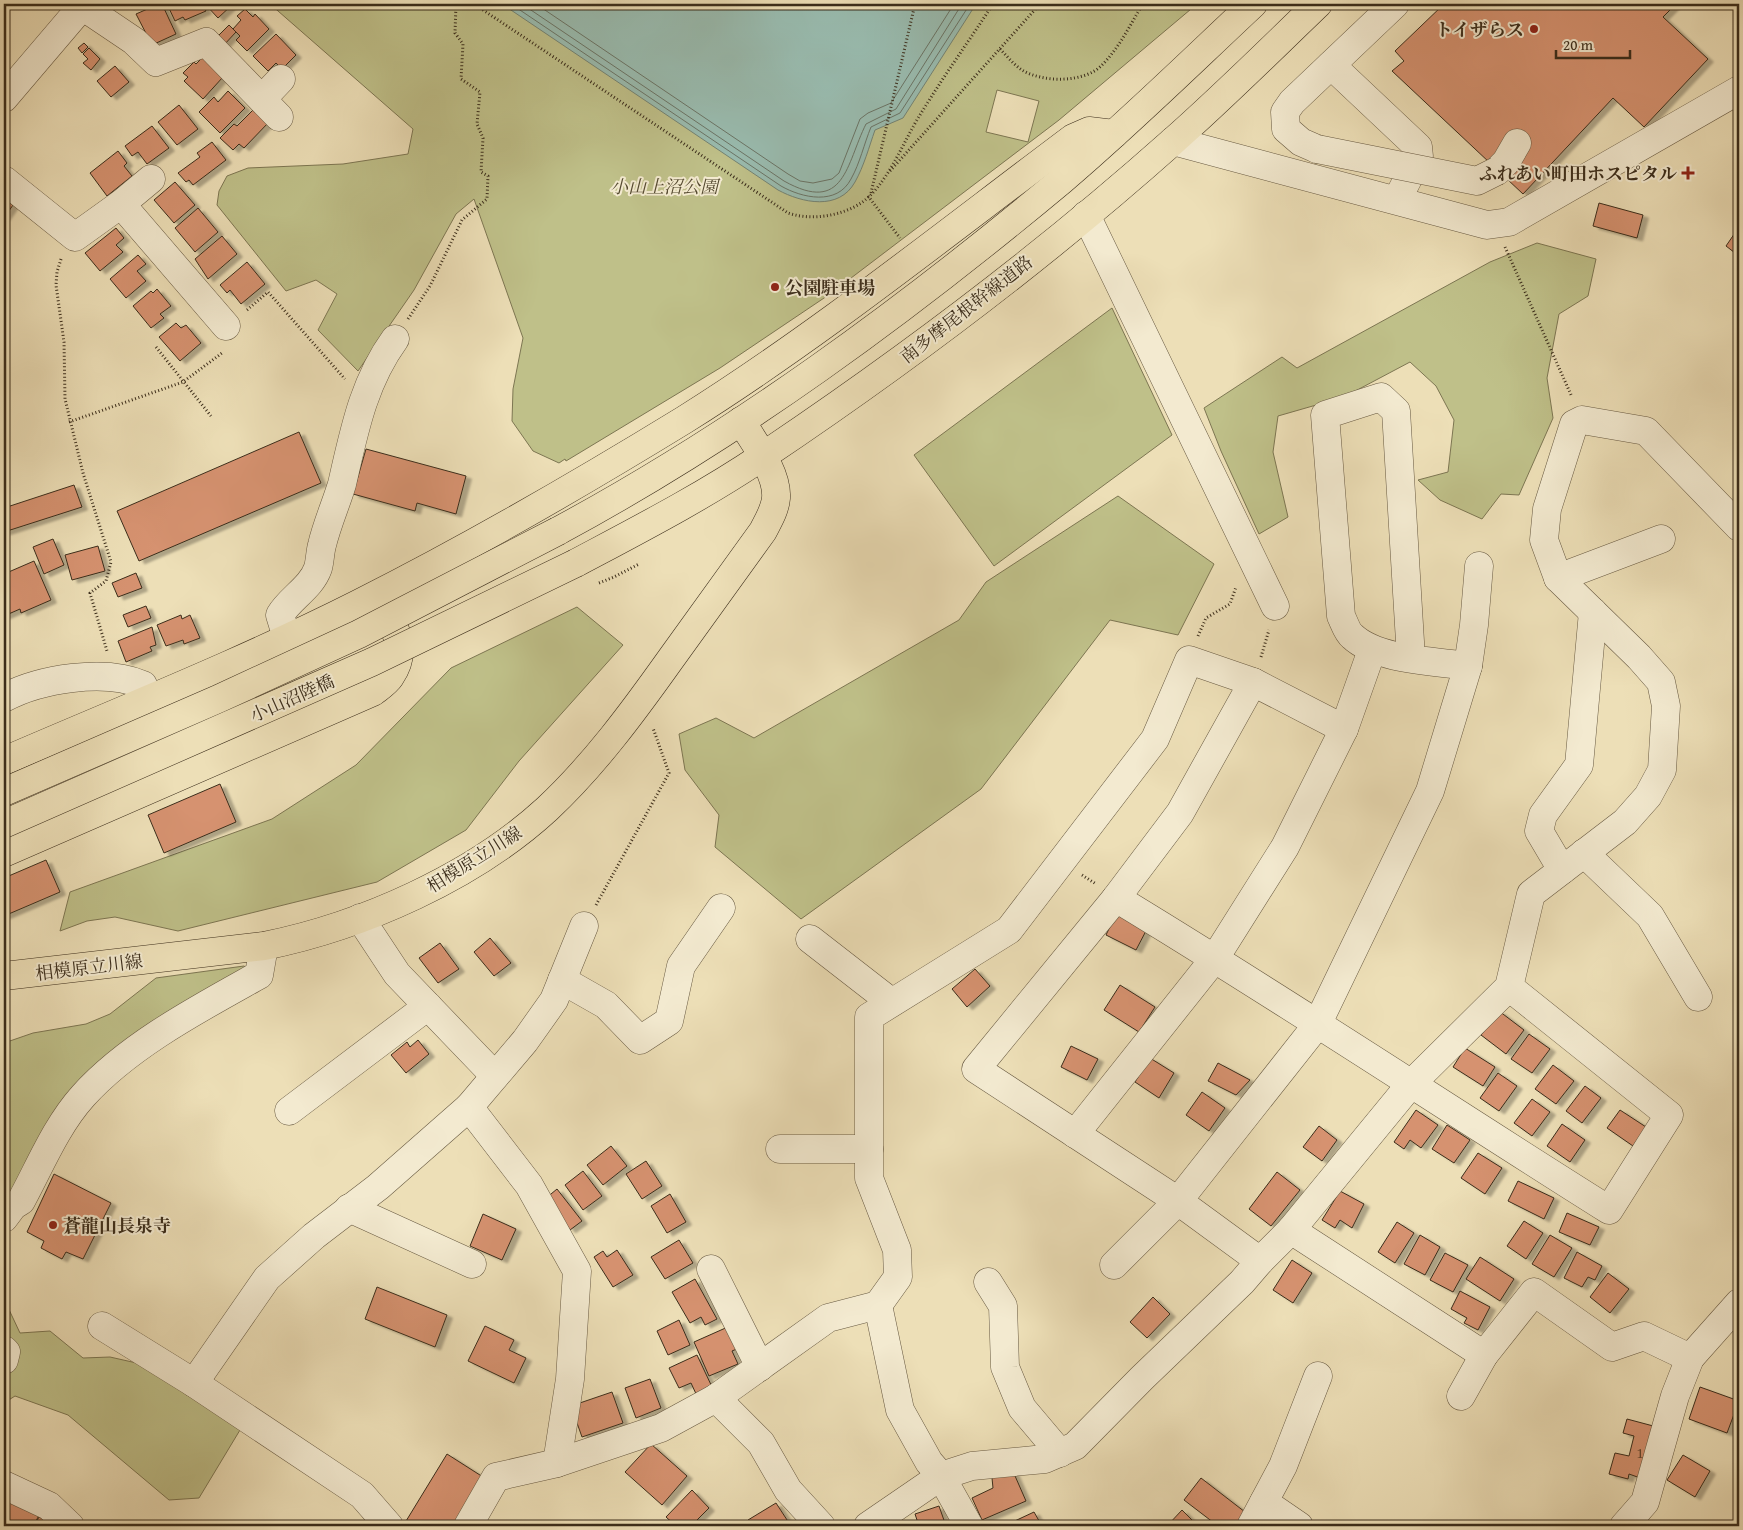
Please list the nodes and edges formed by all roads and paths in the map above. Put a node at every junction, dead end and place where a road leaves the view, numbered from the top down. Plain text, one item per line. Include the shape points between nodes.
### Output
1 (456, 4) edge
2 (474, 4) edge
3 (915, 4) edge
4 (993, 4) edge
5 (1040, 4) edge
6 (1146, 4) edge
7 (1253, 4) edge
8 (1318, 4) edge
9 (1395, 4) edge
10 (83, 5) edge
11 (1000, 49) junction
12 (1331, 65) junction
13 (281, 80) dead end
14 (1739, 90) edge
15 (5, 92) edge
16 (1114, 134) junction
17 (1173, 141) junction
18 (1517, 143) dead end
19 (886, 175) junction
20 (152, 179) dead end
21 (4, 180) edge
22 (869, 194) junction
23 (1397, 200) junction
24 (121, 204) junction
25 (1086, 215) junction
26 (75, 237) junction
27 (904, 245) dead end
28 (1509, 254) dead end
29 (248, 308) dead end
30 (227, 338) joint
31 (395, 339) joint
32 (156, 347) dead end
33 (182, 382) junction
34 (350, 385) dead end
35 (1575, 404) dead end
36 (211, 416) dead end
37 (740, 421) junction
38 (69, 422) junction
39 (763, 456) junction
40 (1739, 527) edge
41 (1660, 539) dead end
42 (1249, 552) junction
43 (576, 563) joint
44 (639, 564) dead end
45 (1479, 566) dead end
46 (614, 578) dead end
47 (1558, 578) junction
48 (357, 604) junction
49 (1276, 606) joint
50 (1593, 612) junction
51 (287, 638) junction
52 (1372, 650) junction
53 (1411, 658) junction
54 (1189, 660) junction
55 (1468, 666) junction
56 (113, 678) junction
57 (1254, 682) junction
58 (4, 698) edge
59 (148, 698) junction
60 (642, 699) junction
61 (1344, 729) junction
62 (4, 761) edge
63 (4, 792) edge
64 (4, 824) edge
65 (4, 853) edge
66 (1584, 853) junction
67 (1061, 861) junction
68 (1562, 870) junction
69 (1116, 898) junction
70 (722, 908) dead end
71 (360, 918) junction
72 (584, 926) joint
73 (810, 939) dead end
74 (264, 946) junction
75 (1215, 958) junction
76 (4, 976) edge
77 (562, 980) junction
78 (1509, 987) junction
79 (1698, 997) dead end
80 (892, 1002) junction
81 (428, 1006) junction
82 (1317, 1025) junction
83 (495, 1076) junction
84 (1410, 1085) junction
85 (469, 1107) junction
86 (289, 1111) dead end
87 (1075, 1134) junction
88 (780, 1149) dead end
89 (869, 1149) junction
90 (1178, 1201) junction
91 (7, 1205) edge
92 (350, 1208) junction
93 (1290, 1230) junction
94 (1260, 1261) junction
95 (472, 1264) dead end
96 (1114, 1265) dead end
97 (711, 1269) dead end
98 (988, 1282) dead end
99 (1739, 1303) edge
100 (878, 1305) junction
101 (102, 1326) dead end
102 (4, 1350) edge
103 (1484, 1355) junction
104 (1690, 1358) junction
105 (4, 1360) edge
106 (760, 1367) junction
107 (1318, 1376) dead end
108 (194, 1383) junction
109 (1461, 1396) dead end
110 (716, 1398) junction
111 (1060, 1453) junction
112 (556, 1464) junction
113 (941, 1476) junction
114 (4, 1485) edge
115 (1264, 1502) junction
116 (1645, 1514) edge
117 (70, 1526) edge
118 (389, 1526) edge
119 (468, 1526) edge
120 (821, 1526) edge
121 (868, 1526) edge
122 (969, 1526) edge
123 (1251, 1526) edge
124 (1299, 1526) edge
125 (1624, 1526) edge

1 - 31 path via 455,33 463,44 461,79 480,92 477,124 483,138 481,172 488,176 487,199 462,220 430,286
2 - 22 path via 788,213 799,217 818,217 837,213 861,202
3 - 22 path
4 - 19 path via 919,115
5 - 11 path
6 - 11 path via 1101,67 1080,76 1046,79 1022,70
7 - 16 main road
8 - 17 main road, 南多摩尾根幹線道路
9 - 12 street
10 - 13 street via 134,41 156,62 206,42 270,108
10 - 15 street
11 - 19 path
12 - 18 street, bridge via 1284,112 1286,129 1300,142 1317,149 1477,181 1497,171
12 - 23 street via 1418,147 1419,157
14 - 23 street via 1509,222 1487,225
16 - 37 main road via 1062,180 913,299
16 - 48 main road via 1089,131 1073,138 841,312 686,418 474,542
17 - 23 street
17 - 25 main road, 南多摩尾根幹線道路
19 - 22 path
20 - 24 street
21 - 26 street
22 - 27 path
24 - 26 street
24 - 30 street
25 - 39 main road, 南多摩尾根幹線道路 via 913,351
25 - 42 street
26 - 38 path via 61,260 56,285 64,342 65,399
28 - 35 path
29 - 34 path via 268,292
30 - 33 path
31 - 51 street via 376,368 365,394 317,568 304,589 280,615
32 - 33 path
33 - 36 path
33 - 38 path
37 - 39 main road, 相模原立川線
37 - 63 main road, 小山沼陸橋, bridge via 657,475 558,531 351,638
38 - 56 path via 111,562 106,581 90,593
39 - 43 main road, 南多摩尾根幹線道路 via 674,510
39 - 60 main road, 相模原立川線 via 775,493 772,514
40 - 47 street via 1646,432 1582,420 1574,424 1547,509 1544,540
41 - 47 street
42 - 49 street
42 - 54 path via 1230,604 1206,618
43 - 64 main road, 小山沼陸橋, bridge via 372,662
44 - 46 path
45 - 55 street
47 - 50 street
48 - 51 main road
48 - 65 main road via 383,612 396,628 400,644 397,666 389,679 372,692
49 - 57 path
50 - 66 street via 1660,682 1666,706 1662,770 1648,796 1626,822
50 - 68 street via 1579,765 1543,815 1539,831
51 - 59 main road
52 - 53 street
52 - 53 street via 1351,636 1341,616 1325,415 1381,397 1396,411
52 - 61 street
53 - 55 street
54 - 57 street
54 - 67 street via 1155,739
55 - 82 street via 1430,791
56 - 58 street via 49,681
56 - 59 street via 143,685
57 - 61 street
57 - 69 street via 1180,812
59 - 62 main road
60 - 71 main road, 相模原立川線 via 586,768 547,809 520,831 441,882
60 - 72 path via 669,773
61 - 75 street via 1284,847
66 - 68 street
66 - 79 street via 1650,916
67 - 69 path
67 - 80 street via 1009,930
68 - 78 street via 1531,894
69 - 75 street
69 - 87 street via 976,1069
70 - 77 street via 681,966 669,1022 640,1040 606,1005
71 - 74 main road, 相模原立川線 via 322,932
71 - 81 street via 397,974
72 - 77 street
73 - 80 street
74 - 76 main road, 相模原立川線
74 - 91 street via 259,975 180,1019 110,1070 83,1096 68,1116 21,1201
75 - 82 street
75 - 87 street
77 - 83 street via 554,1000
78 - 84 street
78 - 84 street via 1668,1115 1609,1210
80 - 89 street via 869,1017
81 - 83 street
81 - 86 street
82 - 84 street
82 - 90 street
83 - 85 street
84 - 93 street
85 - 92 street
85 - 112 street via 529,1185 577,1271 570,1379
87 - 90 street
88 - 89 street
89 - 100 street via 869,1178 897,1250 898,1277
90 - 94 street
90 - 96 street
92 - 95 street
92 - 108 street via 267,1278
93 - 94 street
93 - 103 street
94 - 111 street via 1076,1446
97 - 106 street
98 - 111 street via 1003,1306 1005,1367 1022,1408
99 - 104 street
100 - 106 street via 828,1318
100 - 113 street via 900,1410 929,1462
101 - 108 street
102 - 105 street
103 - 104 street via 1534,1292 1612,1346 1644,1336
103 - 109 street
104 - 116 street via 1675,1396
106 - 110 street
107 - 115 street via 1283,1466
108 - 118 street via 362,1495
110 - 112 street via 661,1428
110 - 120 street via 761,1443 788,1490
111 - 113 street via 1045,1459 972,1466
112 - 119 street via 496,1476
113 - 121 street
113 - 122 street
114 - 117 street via 49,1506
115 - 123 street
115 - 124 street
116 - 125 street

